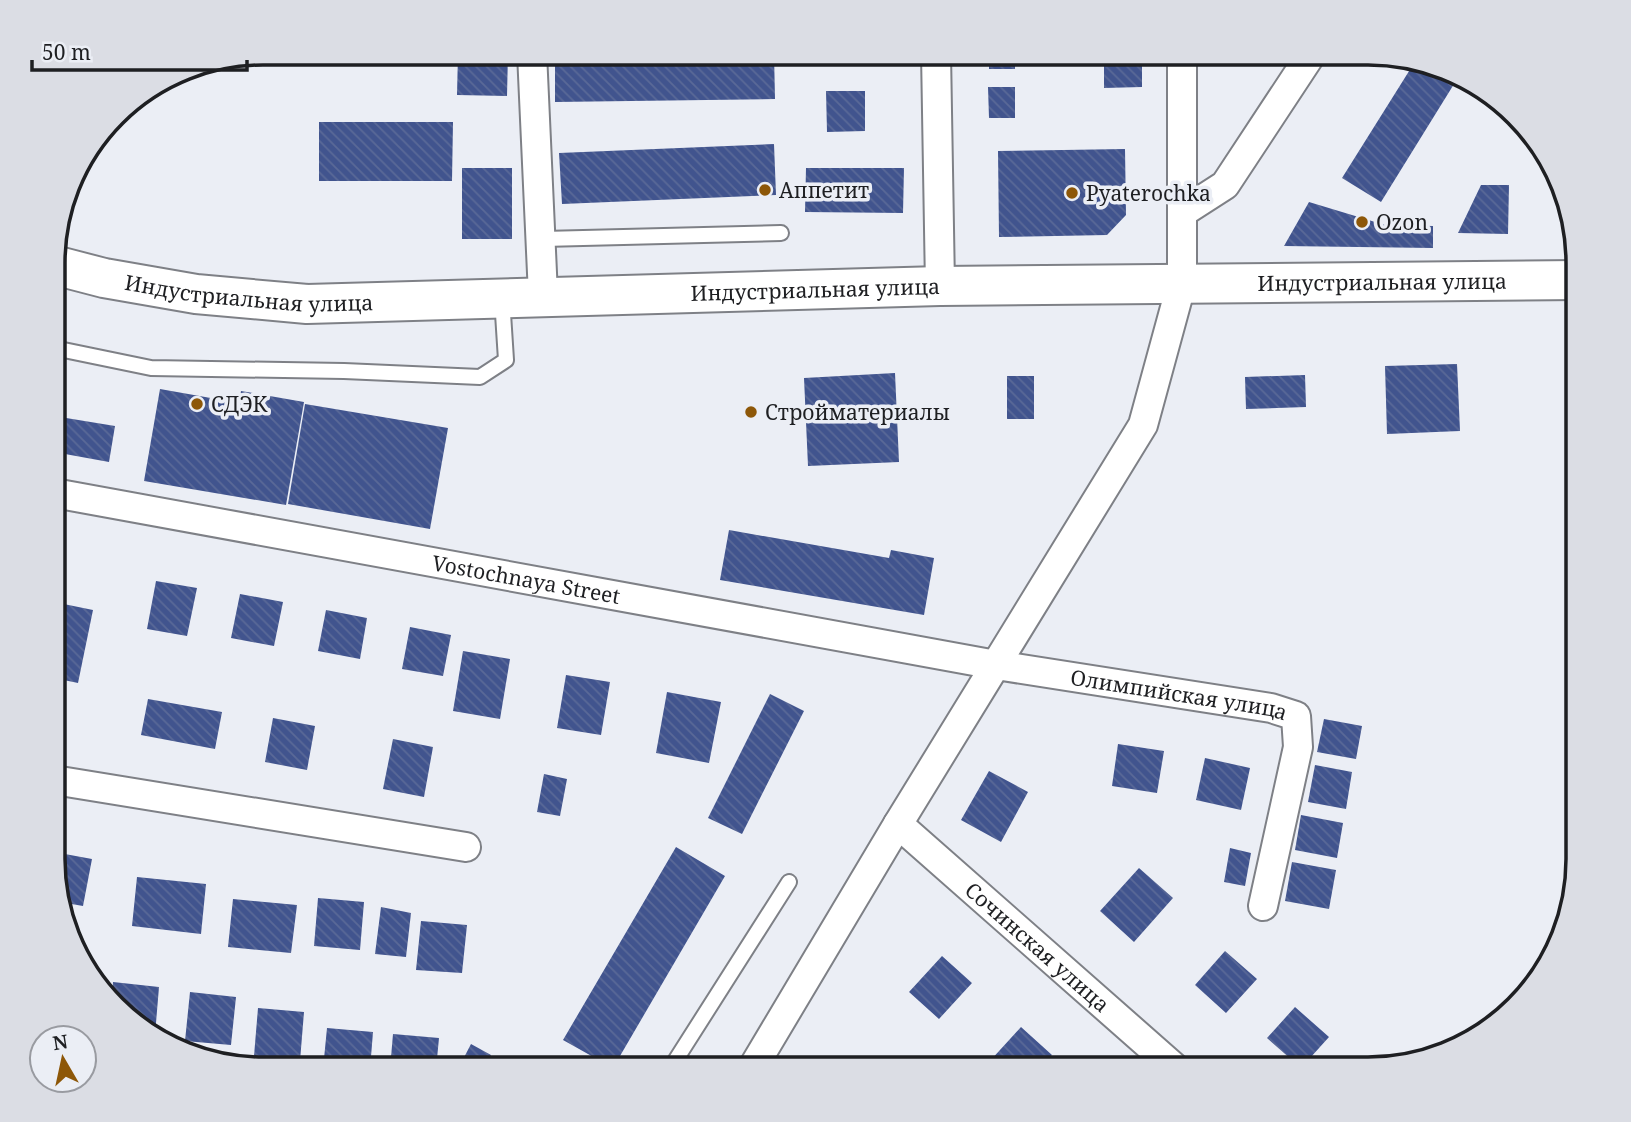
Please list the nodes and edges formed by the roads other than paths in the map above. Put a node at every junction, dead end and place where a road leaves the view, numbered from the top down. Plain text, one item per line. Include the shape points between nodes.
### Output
1 (534, 65) edge
2 (936, 65) edge
3 (1182, 65) edge
4 (1304, 65) edge
5 (1182, 212) junction
6 (781, 233) dead end
7 (542, 239) junction
8 (65, 268) edge
9 (1566, 280) edge
10 (1182, 282) junction
11 (940, 286) junction
12 (543, 295) junction
13 (502, 297) junction
14 (65, 350) edge
15 (65, 495) edge
16 (996, 665) junction
17 (65, 781) edge
18 (898, 824) junction
19 (466, 847) dead end
20 (789, 882) dead end
21 (1263, 906) dead end
22 (678, 1057) edge
23 (759, 1057) edge
24 (1162, 1057) edge

1 - 7 street
2 - 11 street
3 - 5 street
4 - 5 street via 1225,186
5 - 10 street
6 - 7 lane
7 - 12 street
8 - 13 street, Индустриальная улица via 196,294 307,304
9 - 10 street, Индустриальная улица
10 - 11 street, Индустриальная улица
10 - 16 street via 1143,425
11 - 12 street, Индустриальная улица
12 - 13 street, Индустриальная улица
13 - 14 lane via 506,360 480,377 151,368
15 - 16 street, Vostochnaya Street
16 - 18 street
16 - 21 street, Олимпийская улица via 1271,708 1296,716 1298,747
17 - 19 street
18 - 23 street
18 - 24 street, Сочинская улица
20 - 22 lane

